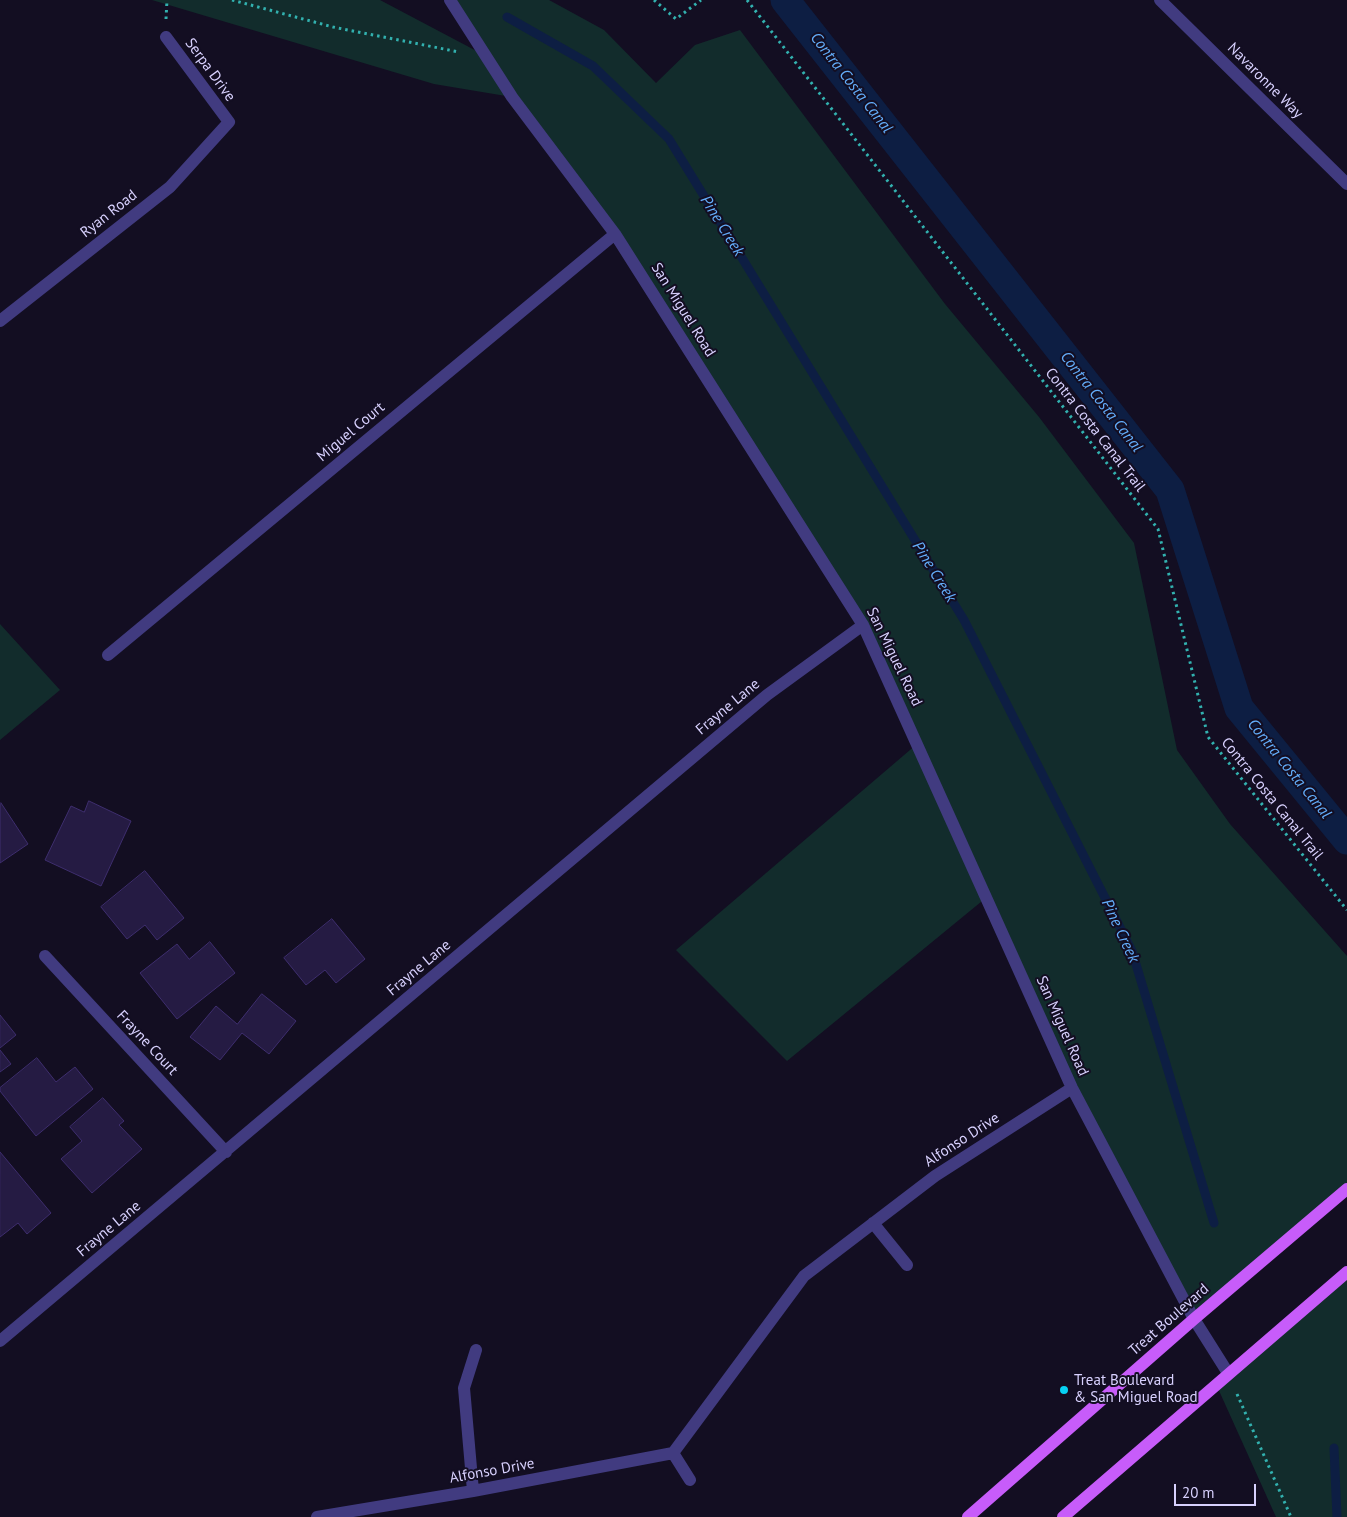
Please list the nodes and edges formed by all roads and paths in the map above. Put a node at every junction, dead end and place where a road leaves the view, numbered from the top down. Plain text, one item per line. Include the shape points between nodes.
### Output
1 (232, 0) edge
2 (450, 0) edge
3 (654, 0) edge
4 (701, 0) edge
5 (748, 0) edge
6 (1160, 0) edge
7 (166, 37) dead end
8 (487, 57) junction
9 (229, 122) joint
10 (1347, 184) edge
11 (616, 234) junction
12 (0, 320) edge
13 (863, 625) junction
14 (108, 656) dead end
15 (1347, 910) edge
16 (45, 956) dead end
17 (1072, 1088) junction
18 (226, 1152) junction
19 (1347, 1189) edge
20 (873, 1224) junction
21 (907, 1265) dead end
22 (1347, 1272) edge
23 (1194, 1319) junction
24 (0, 1341) edge
25 (476, 1350) dead end
26 (1228, 1373) junction
27 (1237, 1393) dead end
28 (673, 1453) junction
29 (690, 1480) dead end
30 (473, 1491) junction
31 (358, 1513) edge
32 (317, 1517) edge
33 (968, 1517) edge
34 (1063, 1517) edge
35 (1291, 1517) edge

1 - 8 path via 333,27
2 - 8 street, San Miguel Road
3 - 4 path via 676,19
5 - 15 path, Contra Costa Canal Trail via 1158,529 1208,737
6 - 10 street, Navaronne Way
7 - 9 street, Serpa Drive
8 - 11 street, San Miguel Road via 512,97
9 - 12 street, Ryan Road via 170,187
11 - 13 street, San Miguel Road
11 - 14 street, Miguel Court
13 - 17 street, San Miguel Road
13 - 18 street, Frayne Lane via 767,695
16 - 18 street, Frayne Court
17 - 20 street, Alfonso Drive via 935,1176
17 - 23 street, San Miguel Road
18 - 24 street, Frayne Lane
19 - 23 main road, Treat Boulevard
20 - 21 street
20 - 28 street, Alfonso Drive via 804,1276
22 - 26 main road
23 - 26 street, San Miguel Road
23 - 33 main road, Treat Boulevard
25 - 30 street via 464,1388
26 - 34 main road
27 - 35 path
28 - 29 street
28 - 30 street, Alfonso Drive
30 - 31 street, Alfonso Drive
31 - 32 street, Alfonso Drive

